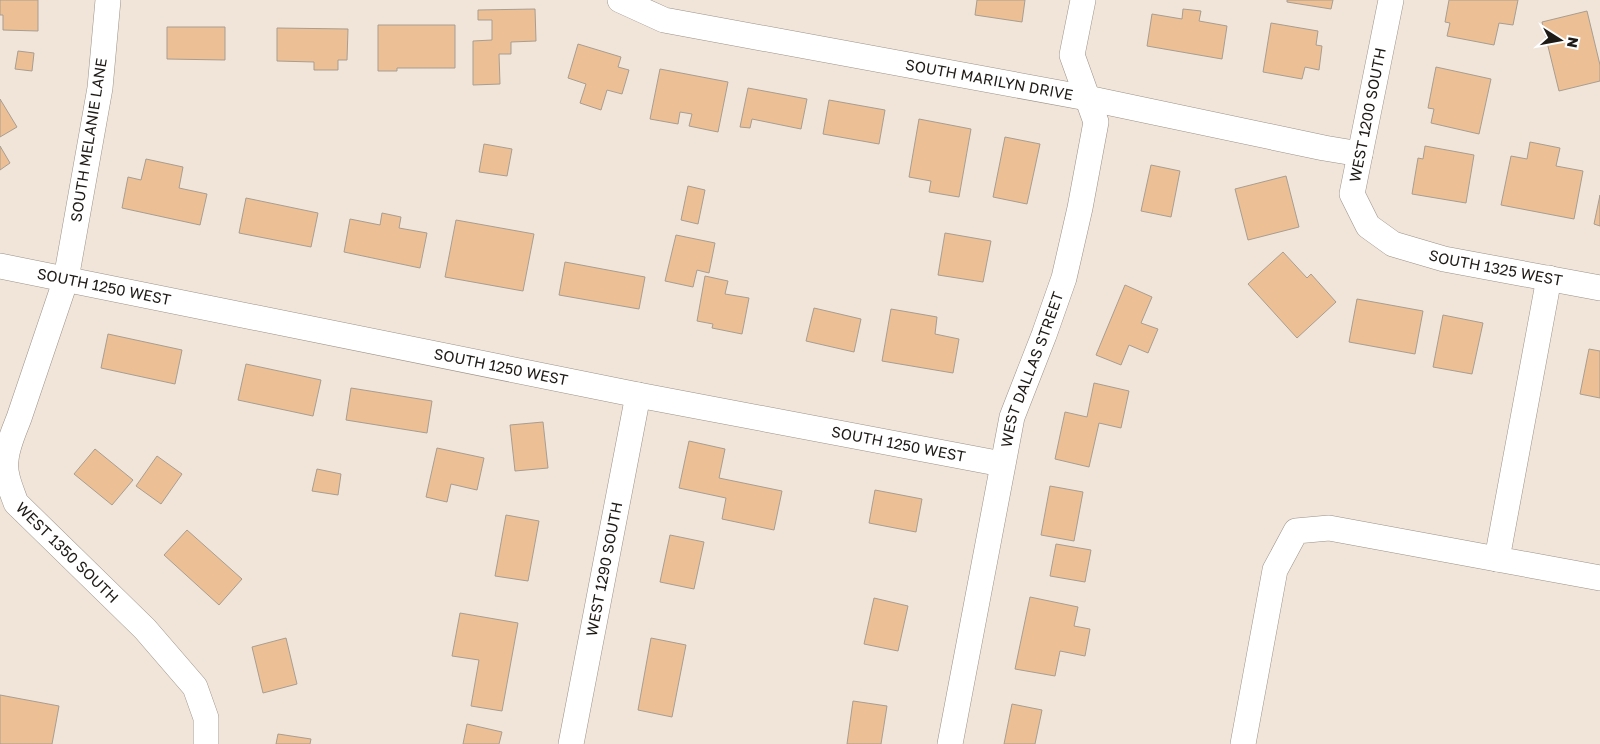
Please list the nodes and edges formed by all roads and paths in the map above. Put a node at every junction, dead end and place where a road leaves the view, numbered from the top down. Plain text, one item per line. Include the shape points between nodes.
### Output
1 (108, 0) edge
2 (620, 0) edge
3 (1083, 0) edge
4 (1391, 0) edge
5 (1088, 98) junction
6 (1360, 154) junction
7 (1393, 244) joint
8 (0, 266) edge
9 (1549, 278) junction
10 (66, 279) junction
11 (1600, 288) edge
12 (638, 395) junction
13 (1002, 464) junction
14 (1497, 559) junction
15 (1600, 578) edge
16 (206, 744) edge
17 (571, 744) edge
18 (950, 744) edge
19 (1243, 744) edge

1 - 10 street, SOUTH MELANIE LANE via 100,88
2 - 5 street, SOUTH MARILYN DRIVE via 664,20
3 - 5 street, WEST DALLAS STREET via 1072,55
4 - 6 street, WEST 1200 SOUTH
5 - 6 street, SOUTH MARILYN DRIVE
5 - 13 street, WEST DALLAS STREET via 1096,122 1064,278 1012,417
6 - 7 street, WEST 1200 SOUTH via 1352,194 1368,226
7 - 9 street, SOUTH 1325 WEST via 1444,259
8 - 10 street, SOUTH 1250 WEST
9 - 11 street, SOUTH 1325 WEST
9 - 14 street
10 - 12 street, SOUTH 1250 WEST
10 - 16 street, WEST 1350 SOUTH via 11,440 6,460 8,480 16,502 145,629 195,687 206,718
12 - 13 street, SOUTH 1250 WEST
12 - 17 street, WEST 1290 SOUTH
13 - 18 street, WEST DALLAS STREET
14 - 15 street
14 - 19 street via 1329,528 1296,531 1275,570

